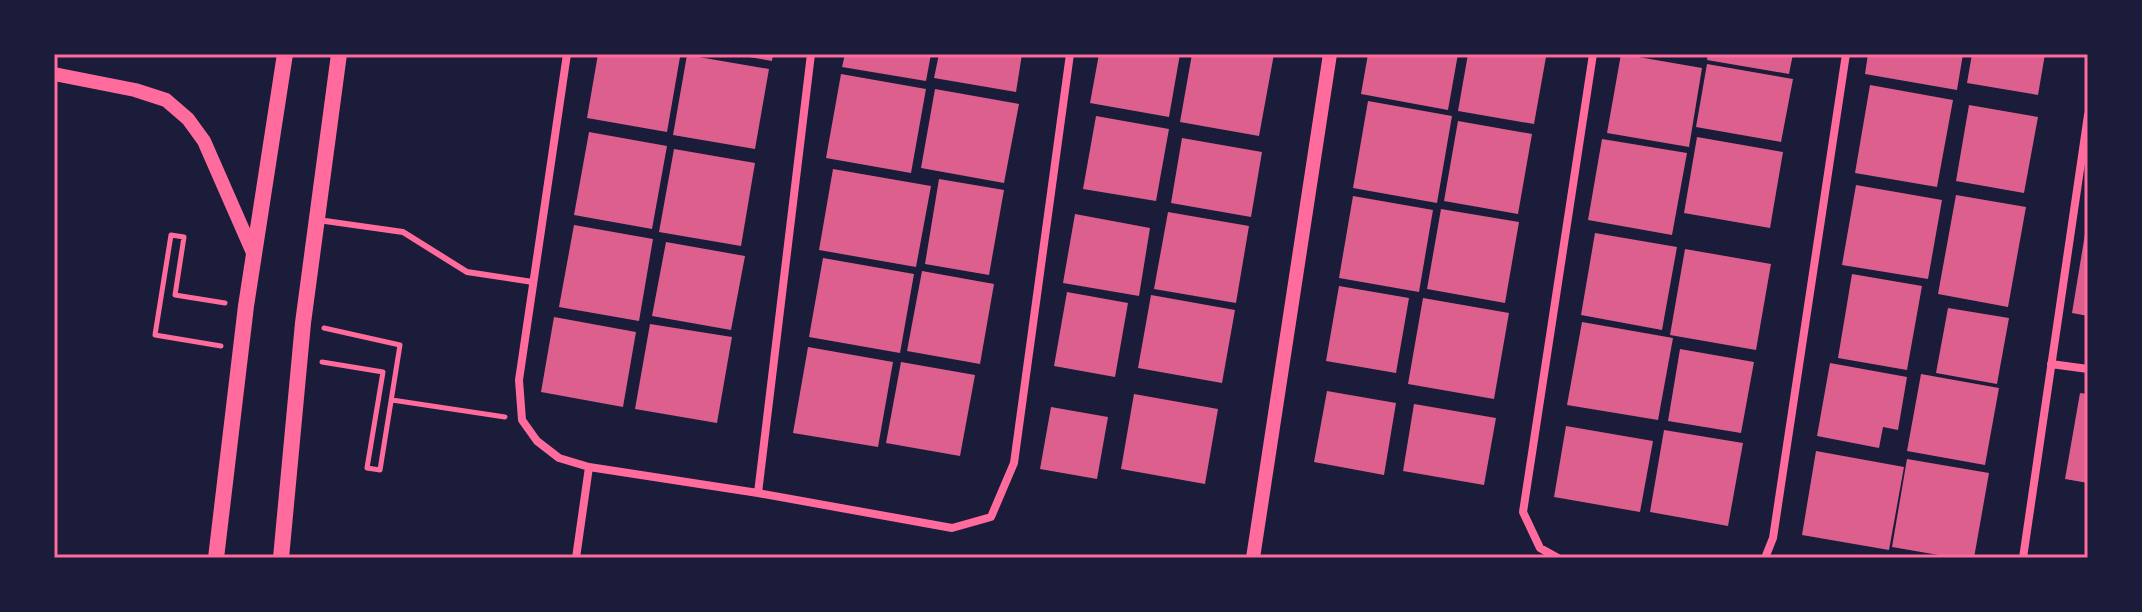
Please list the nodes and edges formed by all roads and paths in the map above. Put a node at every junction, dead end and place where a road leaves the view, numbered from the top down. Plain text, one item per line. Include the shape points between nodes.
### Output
1 (285, 54) edge
2 (339, 54) edge
3 (567, 54) edge
4 (811, 54) edge
5 (1070, 54) edge
6 (1330, 54) edge
7 (1593, 54) edge
8 (1846, 54) edge
9 (54, 74) edge
10 (2088, 117) edge
11 (315, 220) junction
12 (254, 255) junction
13 (533, 282) junction
14 (246, 306) junction
15 (303, 323) junction
16 (231, 347) dead end
17 (322, 362) dead end
18 (2051, 364) junction
19 (2088, 369) edge
20 (392, 400) junction
21 (522, 420) junction
22 (589, 467) junction
23 (758, 493) junction
24 (282, 555) edge
25 (216, 558) edge
26 (576, 558) edge
27 (1253, 558) edge
28 (1558, 558) edge
29 (1765, 558) edge
30 (2023, 558) edge

1 - 12 main road
2 - 11 main road
3 - 13 street
4 - 23 street
5 - 23 street via 1014,463 991,517 952,528
6 - 27 street
7 - 28 street via 1523,512 1540,548
8 - 29 street via 1773,538
9 - 12 street via 166,100 188,119 204,141
10 - 18 street
11 - 13 lane via 403,232 467,272
11 - 15 main road
12 - 14 main road
13 - 21 street via 519,380
14 - 16 path via 175,295 184,237 171,235 155,335
14 - 25 main road
15 - 20 path via 400,345
15 - 24 main road
17 - 20 path via 383,372 367,468 380,470
18 - 19 street
18 - 30 street
20 - 21 path
21 - 22 street via 559,458
22 - 23 street
22 - 26 street

